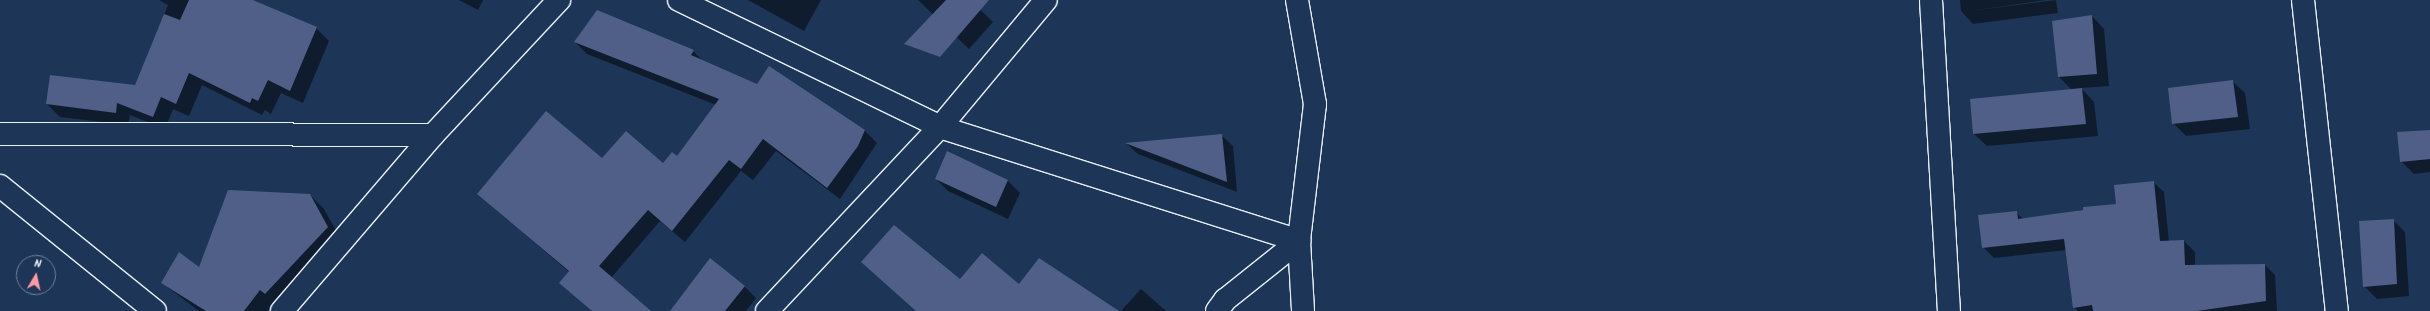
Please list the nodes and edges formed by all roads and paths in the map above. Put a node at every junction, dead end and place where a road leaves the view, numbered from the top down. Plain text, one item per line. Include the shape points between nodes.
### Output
1 (559, 0) edge
2 (679, 0) edge
3 (1046, 0) edge
4 (1297, 0) edge
5 (1931, 0) edge
6 (2304, 0) edge
7 (940, 127) junction
8 (0, 134) edge
9 (433, 135) junction
10 (0, 186) edge
11 (1299, 241) junction
12 (155, 311) edge
13 (282, 311) edge
14 (767, 311) edge
15 (1217, 311) edge
16 (1303, 311) edge
17 (1949, 311) edge
18 (2337, 311) edge

1 - 9 street
2 - 7 street
3 - 7 street
4 - 11 street via 1316,104
5 - 17 street
6 - 18 street
7 - 11 street
7 - 14 street
8 - 9 street
9 - 13 street
10 - 12 street
11 - 15 street via 1225,300
11 - 16 street

